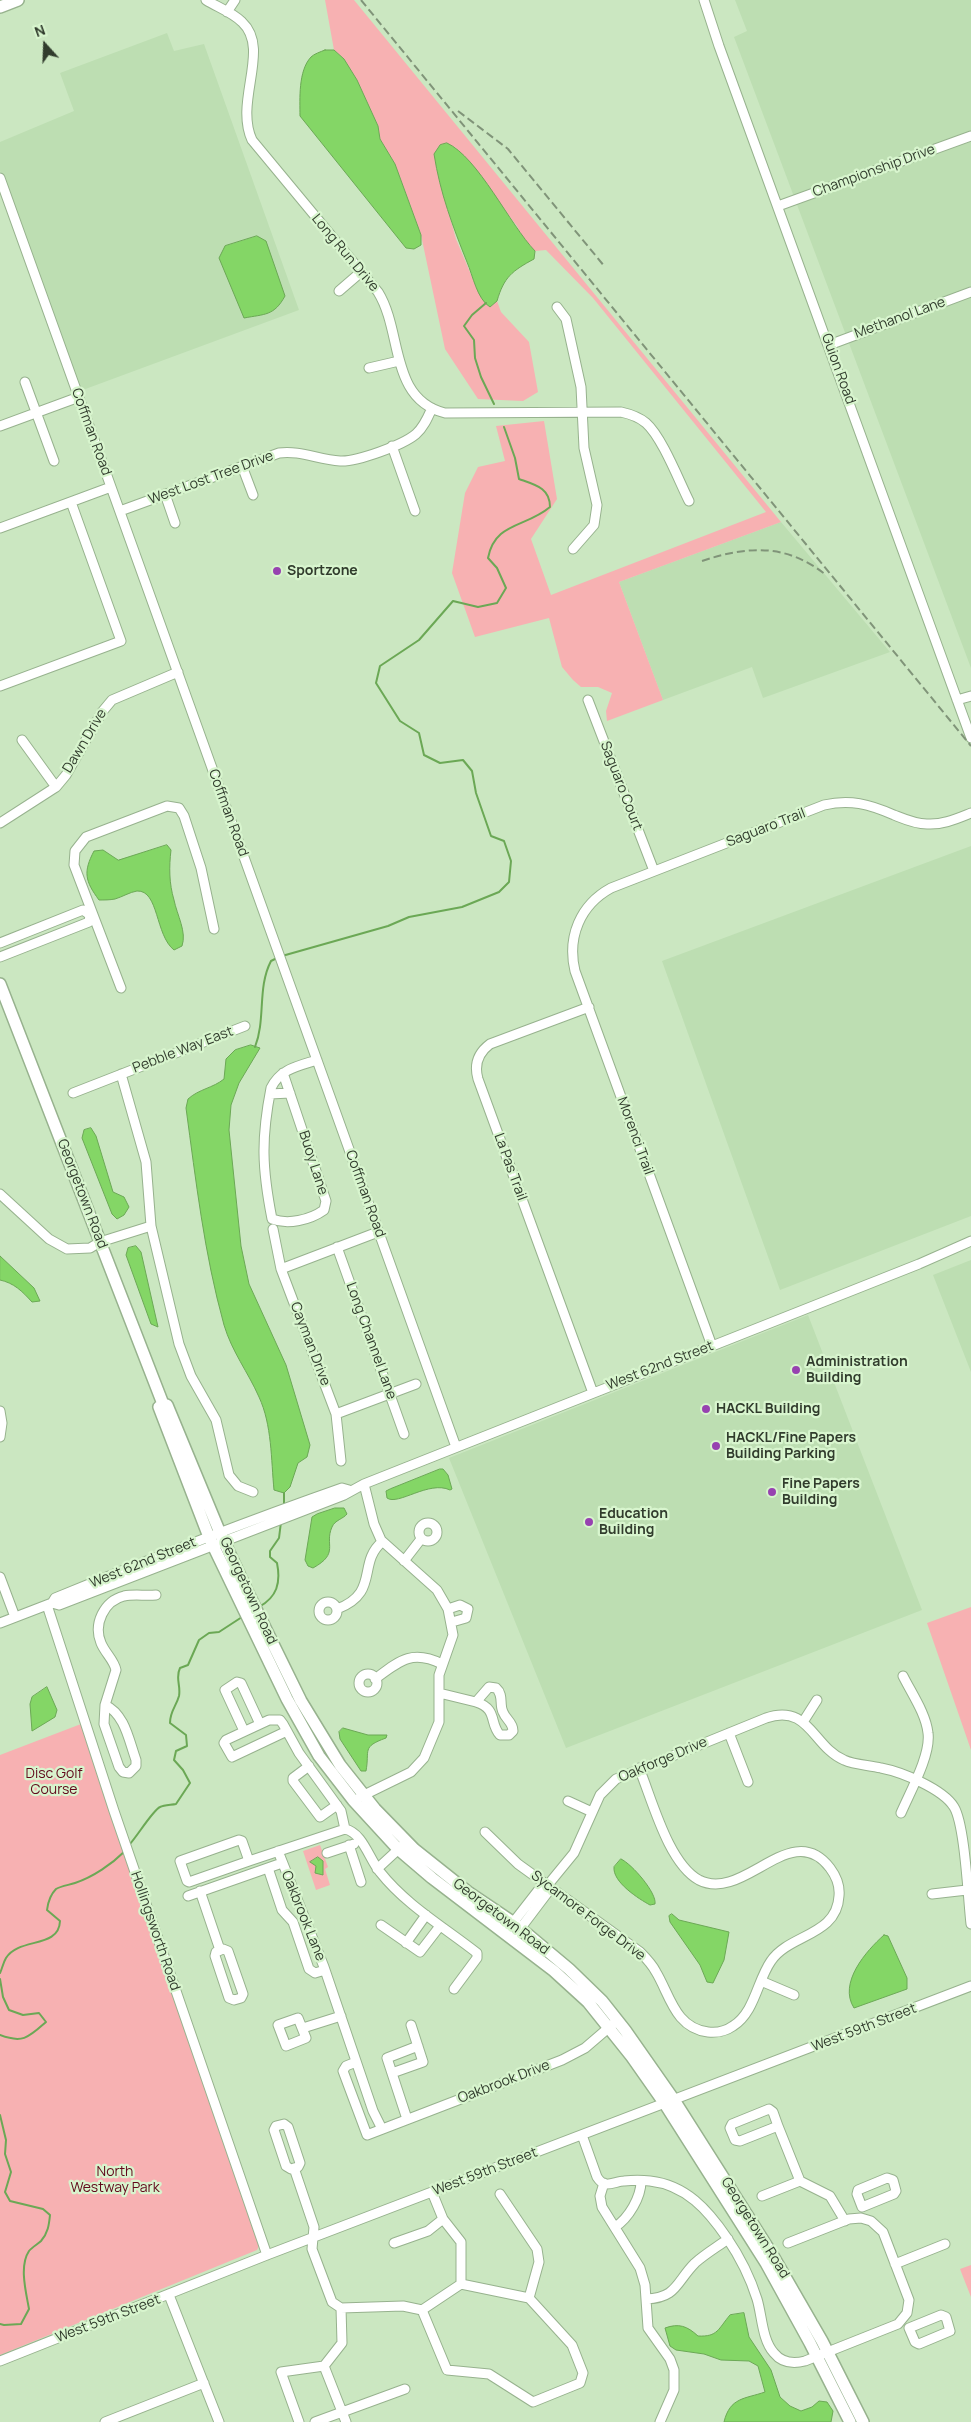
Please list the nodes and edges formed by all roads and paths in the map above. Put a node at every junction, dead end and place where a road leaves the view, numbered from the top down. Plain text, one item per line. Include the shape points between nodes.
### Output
1 (18, 0) edge
2 (206, 0) edge
3 (235, 0) edge
4 (704, 0) edge
5 (0, 7) edge
6 (228, 12) junction
7 (971, 136) edge
8 (0, 178) edge
9 (778, 206) junction
10 (362, 272) junction
11 (339, 290) dead end
12 (971, 292) edge
13 (558, 306) dead end
14 (829, 345) junction
15 (399, 361) junction
16 (369, 368) dead end
17 (25, 382) dead end
18 (79, 397) junction
19 (432, 408) junction
20 (36, 413) junction
21 (584, 413) junction
22 (0, 426) edge
23 (392, 446) junction
24 (54, 461) dead end
25 (242, 466) junction
26 (111, 487) junction
27 (165, 494) junction
28 (253, 495) dead end
29 (689, 501) dead end
30 (71, 502) junction
31 (120, 510) junction
32 (415, 510) dead end
33 (175, 523) dead end
34 (0, 528) edge
35 (574, 549) dead end
36 (178, 672) junction
37 (0, 686) edge
38 (971, 696) edge
39 (588, 700) dead end
40 (957, 700) junction
41 (971, 738) edge
42 (22, 740) dead end
43 (56, 787) junction
44 (971, 813) edge
45 (1, 820) edge
46 (654, 871) junction
47 (92, 914) junction
48 (578, 924) joint
49 (214, 929) dead end
50 (0, 943) edge
51 (0, 957) edge
52 (0, 984) edge
53 (121, 988) dead end
54 (589, 1007) junction
55 (245, 1026) dead end
56 (317, 1060) junction
57 (283, 1073) junction
58 (121, 1074) junction
59 (73, 1093) dead end
60 (290, 1093) junction
61 (270, 1094) junction
62 (0, 1194) edge
63 (151, 1226) junction
64 (273, 1229) dead end
65 (378, 1232) junction
66 (971, 1241) edge
67 (100, 1242) junction
68 (337, 1247) junction
69 (281, 1269) junction
70 (712, 1346) junction
71 (416, 1384) dead end
72 (593, 1393) junction
73 (390, 1394) junction
74 (0, 1411) edge
75 (336, 1414) junction
76 (404, 1434) dead end
77 (0, 1437) edge
78 (456, 1447) junction
79 (341, 1461) dead end
80 (364, 1484) junction
81 (349, 1490) junction
82 (253, 1492) dead end
83 (269, 1520) junction
84 (217, 1539) junction
85 (422, 1539) dead end
86 (382, 1542) junction
87 (404, 1561) junction
88 (0, 1577) edge
89 (111, 1580) junction
90 (156, 1595) dead end
91 (118, 1599) junction
92 (50, 1604) junction
93 (337, 1608) dead end
94 (448, 1609) junction
95 (15, 1617) junction
96 (452, 1622) junction
97 (0, 1623) edge
98 (258, 1626) junction
99 (442, 1664) junction
100 (904, 1676) dead end
101 (376, 1679) dead end
102 (439, 1694) junction
103 (818, 1700) dead end
104 (476, 1702) junction
105 (106, 1704) junction
106 (803, 1722) junction
107 (260, 1724) junction
108 (287, 1731) junction
109 (244, 1732) junction
110 (729, 1733) junction
111 (309, 1766) junction
112 (640, 1768) junction
113 (914, 1781) junction
114 (748, 1782) dead end
115 (364, 1795) junction
116 (353, 1800) junction
117 (568, 1801) dead end
118 (337, 1805) junction
119 (592, 1812) junction
120 (901, 1813) dead end
121 (345, 1829) junction
122 (486, 1832) dead end
123 (361, 1841) junction
124 (407, 1841) junction
125 (348, 1846) junction
126 (398, 1849) junction
127 (278, 1851) junction
128 (327, 1853) dead end
129 (249, 1861) junction
130 (282, 1863) junction
131 (268, 1868) junction
132 (377, 1869) junction
133 (361, 1882) dead end
134 (547, 1886) junction
135 (967, 1890) junction
136 (200, 1891) junction
137 (932, 1894) dead end
138 (188, 1896) dead end
139 (426, 1915) junction
140 (971, 1924) edge
141 (381, 1925) dead end
142 (440, 1926) junction
143 (517, 1926) junction
144 (509, 1936) junction
145 (406, 1943) junction
146 (220, 1950) junction
147 (325, 1970) junction
148 (761, 1981) junction
149 (971, 1986) edge
150 (454, 1989) dead end
151 (794, 1995) dead end
152 (341, 2016) junction
153 (614, 2024) junction
154 (411, 2025) dead end
155 (303, 2028) dead end
156 (418, 2046) junction
157 (356, 2062) junction
158 (392, 2073) junction
159 (670, 2102) junction
160 (407, 2119) junction
161 (778, 2126) junction
162 (382, 2128) junction
163 (582, 2135) junction
164 (294, 2168) junction
165 (641, 2180) junction
166 (800, 2181) junction
167 (604, 2183) junction
168 (432, 2192) junction
169 (500, 2194) dead end
170 (762, 2196) dead end
171 (862, 2207) dead end
172 (861, 2218) junction
173 (443, 2219) junction
174 (845, 2221) junction
175 (615, 2227) junction
176 (313, 2238) junction
177 (728, 2240) junction
178 (394, 2243) dead end
179 (788, 2243) dead end
180 (945, 2244) dead end
181 (267, 2255) junction
182 (895, 2264) junction
183 (461, 2284) junction
184 (169, 2295) junction
185 (529, 2298) junction
186 (646, 2299) junction
187 (341, 2308) junction
188 (422, 2310) junction
189 (902, 2321) junction
190 (909, 2328) dead end
191 (822, 2354) junction
192 (0, 2361) edge
193 (324, 2366) junction
194 (204, 2383) junction
195 (405, 2389) dead end
196 (342, 2412) junction
197 (105, 2422) edge
198 (219, 2422) edge
199 (299, 2422) edge
200 (315, 2422) edge
201 (346, 2422) edge
202 (660, 2422) edge
203 (850, 2422) edge
204 (863, 2422) edge

1 - 5 main road
2 - 6 street, Long Run Drive
3 - 6 street
4 - 9 street, Guion Road
6 - 10 street, Long Run Drive via 242,22 253,41 254,56 245,112 252,140
7 - 9 street, Championship Drive
8 - 18 street, Coffman Road
9 - 14 street, Guion Road
10 - 11 street
10 - 15 street, Long Run Drive via 386,308
12 - 14 street, Methanol Lane
13 - 21 street via 566,319
14 - 40 street, Guion Road
15 - 16 street
15 - 19 street, Long Run Drive via 409,388
17 - 20 street
18 - 20 street
18 - 26 street, Coffman Road
19 - 21 street, Long Run Drive via 455,414
19 - 23 street, West Lost Tree Drive via 417,433
20 - 22 street
20 - 24 street
21 - 29 street, Long Run Drive via 621,412 645,422 654,433
21 - 35 street via 584,448 597,514 590,532
23 - 25 street, West Lost Tree Drive via 342,461 287,452
23 - 32 street
25 - 27 street, West Lost Tree Drive
25 - 28 street
26 - 30 street
26 - 31 street, Coffman Road
27 - 31 street, West Lost Tree Drive
27 - 33 street
30 - 34 street
30 - 37 street via 121,641
31 - 36 street, Coffman Road
36 - 43 street, Dawn Drive via 121,695 108,704
36 - 56 street, Coffman Road
38 - 40 street
39 - 46 street, Saguaro Court
40 - 41 street, Guion Road
42 - 43 street
43 - 45 street, Dawn Drive
44 - 46 street, Saguaro Trail via 948,822 925,824 905,820 866,804 835,802
46 - 48 street, Saguaro Trail via 600,895
47 - 49 street via 74,865 78,845 88,836 174,806 183,814 202,868
47 - 50 street via 83,910
47 - 51 street via 89,922
47 - 53 street
48 - 54 street, Morenci Trail via 573,960
52 - 67 main road, Georgetown Road
54 - 70 street, Morenci Trail
54 - 72 street, La Pas Trail via 490,1044 480,1054 476,1068
55 - 58 street, Pebble Way East
56 - 57 street
56 - 65 street, Coffman Road
57 - 60 street, Buoy Lane
57 - 61 street via 274,1080
58 - 59 street, Pebble Way East
58 - 63 street via 146,1162
60 - 61 street
60 - 61 street, Buoy Lane via 326,1201 324,1210 315,1216 281,1223 272,1219 265,1181 263,1140
62 - 67 street via 58,1246 81,1250
63 - 67 street
63 - 82 street via 179,1344 216,1420 229,1476 238,1486
64 - 69 street, Cayman Drive
65 - 68 street
65 - 78 street, Coffman Road
66 - 70 street, West 62nd Street
67 - 84 main road, Georgetown Road via 163,1404 159,1407
68 - 69 street
68 - 73 street, Long Channel Lane
69 - 75 street, Cayman Drive
70 - 72 street, West 62nd Street
71 - 73 street
72 - 78 street, West 62nd Street
73 - 75 street
73 - 76 street, Long Channel Lane
74 - 77 street
75 - 79 street, Cayman Drive
78 - 80 street, West 62nd Street
80 - 81 street, West 62nd Street
80 - 86 street
81 - 83 street, West 62nd Street via 344,1495 293,1515
81 - 83 street, West 62nd Street via 342,1488 308,1500
83 - 84 street, West 62nd Street
84 - 89 street, West 62nd Street
84 - 98 main road, Georgetown Road
85 - 87 street
86 - 87 street
86 - 93 street via 374,1551 361,1593 353,1601
87 - 94 street via 437,1590
88 - 95 street
89 - 91 street
89 - 92 street, West 62nd Street via 59,1605
90 - 91 street
91 - 105 street via 104,1609 98,1625 100,1642 116,1670
92 - 95 street, West 62nd Street
92 - 181 street, Hollingsworth Road via 124,1839
94 - 96 street
94 - 96 street via 464,1605 468,1611 465,1619
95 - 97 street, West 62nd Street
96 - 99 street via 452,1640
98 - 115 main road, Georgetown Road via 312,1721
98 - 116 main road, Georgetown Road via 307,1736
99 - 101 street via 422,1657 405,1658
99 - 102 street via 438,1677
100 - 113 street via 928,1734 927,1750
102 - 104 street
102 - 115 street via 439,1722 421,1763 402,1778
103 - 106 street
104 - 104 street via 489,1688 497,1689 501,1694 502,1711 513,1726 511,1734 500,1736 491,1713
105 - 105 street via 122,1720 136,1760 131,1772 123,1772 118,1767 104,1724
106 - 110 street, Oakforge Drive via 793,1717 776,1716
106 - 113 street via 840,1758 884,1768
107 - 108 street via 276,1719
107 - 109 street
107 - 109 street via 241,1683 237,1682 225,1691
108 - 109 street via 230,1756 225,1741
108 - 111 street
110 - 112 street, Oakforge Drive
110 - 114 street
111 - 118 street
111 - 118 street via 293,1781 320,1816
112 - 119 street, Oakforge Drive via 609,1784
112 - 148 street, Sycamore Forge Drive via 673,1850 689,1872 700,1880 714,1884 731,1883 778,1857 796,1852 820,1858 834,1873 839,1894 833,1916 819,1930 776,1955
113 - 120 street
113 - 135 street via 942,1794 955,1809 960,1825
115 - 116 street
115 - 124 main road, Georgetown Road
116 - 126 main road, Georgetown Road
117 - 119 street
118 - 121 street
119 - 134 street, Oakforge Drive via 574,1853
121 - 123 street via 353,1831
121 - 127 street
122 - 134 street, Sycamore Forge Drive via 516,1862
123 - 125 street
123 - 132 street
124 - 126 street
124 - 143 main road, Georgetown Road via 468,1892
125 - 128 street
125 - 133 street
126 - 132 street
126 - 144 main road, Georgetown Road
127 - 129 street
127 - 130 street, Oakbrook Lane
129 - 129 street via 239,1840 180,1863 189,1882
130 - 131 street
130 - 147 street, Oakbrook Lane
131 - 136 street
131 - 147 street, Oakbrook Lane via 283,1912 293,1922 310,1970 315,1973
132 - 139 street
134 - 143 street, Oakforge Drive
134 - 148 street, Sycamore Forge Drive via 644,1956 657,1973 677,2013 693,2028 715,2032 733,2026 747,2012
135 - 137 street
135 - 140 street
136 - 138 street
136 - 146 street
139 - 142 street
139 - 145 street
141 - 145 street
142 - 145 street via 421,1952
142 - 150 street via 478,1955
143 - 144 street, Oakforge Drive
143 - 153 main road, Georgetown Road via 582,1981
144 - 153 main road, Georgetown Road
146 - 146 street via 215,1956 229,1998 232,2001 242,1998 228,1951
147 - 152 street, Oakbrook Lane
148 - 151 street
149 - 159 street, West 59th Street
152 - 155 street
152 - 157 street, Oakbrook Lane
153 - 159 main road, Georgetown Road
153 - 160 street, Oakbrook Drive via 567,2058
154 - 156 street
156 - 158 street via 388,2056
156 - 158 street via 423,2060 421,2064
157 - 162 street, Oakbrook Lane
157 - 162 street via 343,2070 365,2134
158 - 160 street
159 - 163 street, West 59th Street
159 - 191 main road, Georgetown Road via 767,2246
160 - 162 street, Oakbrook Drive
161 - 161 street via 773,2112 769,2110 732,2124 730,2128 738,2141
161 - 166 street
163 - 167 street via 597,2177
163 - 168 street, West 59th Street
164 - 164 street via 286,2167 274,2130 276,2126 288,2127 300,2161
164 - 176 street via 314,2227
165 - 167 street
165 - 175 street via 640,2190 627,2216
165 - 177 street via 671,2186 693,2198
166 - 170 street
166 - 174 street via 830,2196
167 - 175 street via 601,2202
168 - 173 street
168 - 176 street, West 59th Street
169 - 185 street via 537,2250 539,2262
171 - 172 street
172 - 174 street
172 - 182 street via 871,2221 881,2230
173 - 178 street via 428,2230
173 - 183 street via 461,2243
174 - 179 street
175 - 186 street via 640,2268
176 - 181 street, West 59th Street
176 - 187 street via 312,2250 332,2302
177 - 186 street via 700,2258 669,2295
177 - 191 street via 750,2281 773,2352 782,2360 793,2363
180 - 182 street
181 - 184 street, West 59th Street
182 - 189 street via 909,2300
183 - 185 street
183 - 188 street
184 - 192 street, West 59th Street
184 - 194 street
185 - 188 street via 574,2347 583,2373 580,2383 533,2402 489,2374 447,2370
186 - 202 street via 649,2330 670,2359 675,2375 673,2392
187 - 188 street via 403,2306
187 - 193 street via 342,2344
189 - 190 street
189 - 191 street
191 - 203 main road, Georgetown Road
191 - 204 main road, Georgetown Road
193 - 196 street
193 - 199 street via 281,2372
194 - 197 street
194 - 198 street
195 - 196 street
196 - 200 street
196 - 201 street

